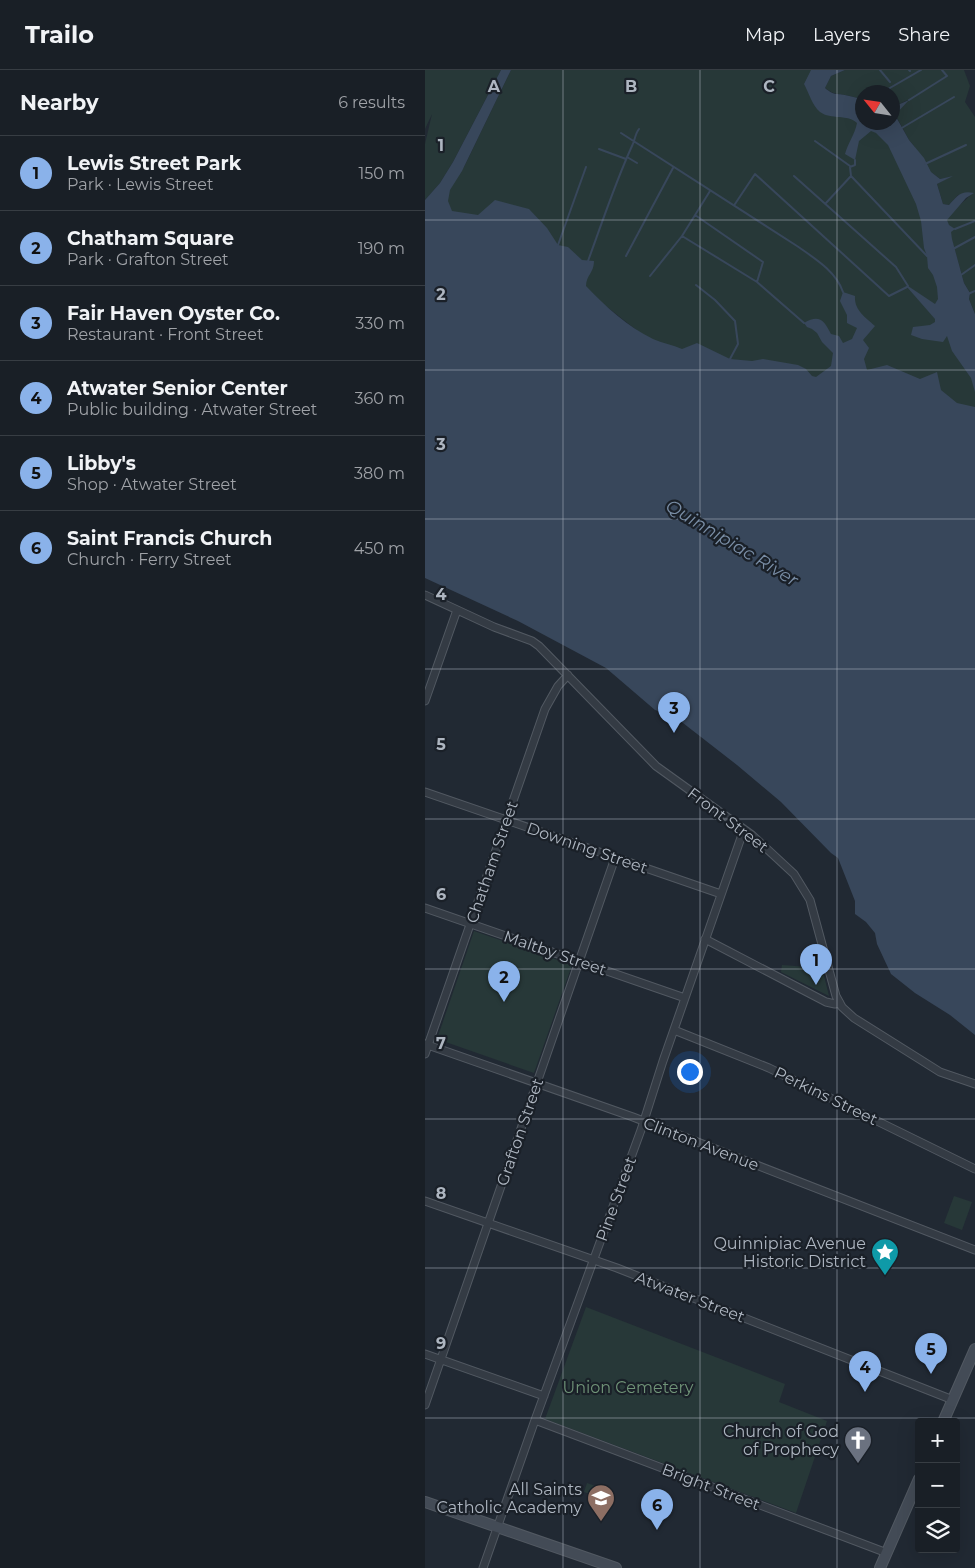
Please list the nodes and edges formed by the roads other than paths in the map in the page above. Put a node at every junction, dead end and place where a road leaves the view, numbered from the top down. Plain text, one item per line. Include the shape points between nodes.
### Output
1 (425, 595) edge
2 (457, 610) junction
3 (569, 675) junction
4 (425, 701) edge
5 (425, 792) edge
6 (507, 820) junction
7 (744, 829) junction
8 (615, 858) junction
9 (721, 894) junction
10 (425, 908) edge
11 (470, 924) junction
12 (705, 939) junction
13 (579, 962) junction
14 (685, 998) junction
15 (839, 1003) junction
16 (674, 1030) junction
17 (427, 1044) edge
18 (425, 1054) edge
19 (537, 1083) junction
20 (975, 1084) edge
21 (643, 1121) junction
22 (975, 1169) edge
23 (425, 1201) edge
24 (488, 1224) junction
25 (975, 1250) edge
26 (594, 1260) junction
27 (975, 1349) edge
28 (425, 1354) edge
29 (441, 1360) junction
30 (544, 1396) junction
31 (953, 1400) junction
32 (425, 1405) edge
33 (945, 1418) edge
34 (535, 1420) junction
35 (915, 1488) edge
36 (425, 1502) edge
37 (498, 1527) junction
38 (887, 1553) junction
39 (483, 1568) edge
40 (616, 1568) edge
41 (880, 1568) edge

1 - 2 street, Front Street
2 - 3 street, Front Street via 532,641
2 - 4 street
3 - 6 street, Chatham Street via 558,686 545,709
3 - 7 street, Front Street via 656,766
5 - 6 street, Downing Street
6 - 8 street, Downing Street
6 - 11 street, Chatham Street
7 - 9 street, Pine Street
7 - 15 street, Front Street via 790,869 806,892
8 - 9 street, Downing Street
8 - 13 street, Grafton Street
9 - 12 street, Pine Street
10 - 11 street, Maltby Street
11 - 13 street, Maltby Street
11 - 17 street, Chatham Street
12 - 14 street, Pine Street
12 - 15 street via 826,1002
13 - 14 street, Maltby Street
13 - 19 street, Grafton Street
14 - 16 street, Pine Street
15 - 20 street via 854,1018 940,1072
16 - 21 street, Pine Street
16 - 22 street, Perkins Street via 769,1068
17 - 18 street, Chatham Street
17 - 19 street, Clinton Avenue
19 - 21 street, Clinton Avenue
19 - 24 street, Grafton Street
21 - 25 street, Clinton Avenue
21 - 26 street, Pine Street
23 - 24 street, Atwater Street
24 - 26 street, Atwater Street
24 - 29 street, Grafton Street
26 - 30 street, Pine Street
26 - 31 street, Atwater Street
27 - 31 main road
28 - 29 street
29 - 30 street
29 - 32 street, Grafton Street
30 - 34 street, Pine Street
31 - 33 main road
34 - 37 street, Pine Street
34 - 38 street, Bright Street
35 - 38 main road
36 - 37 main road
37 - 39 street, Pine Street
37 - 40 main road
38 - 41 main road

